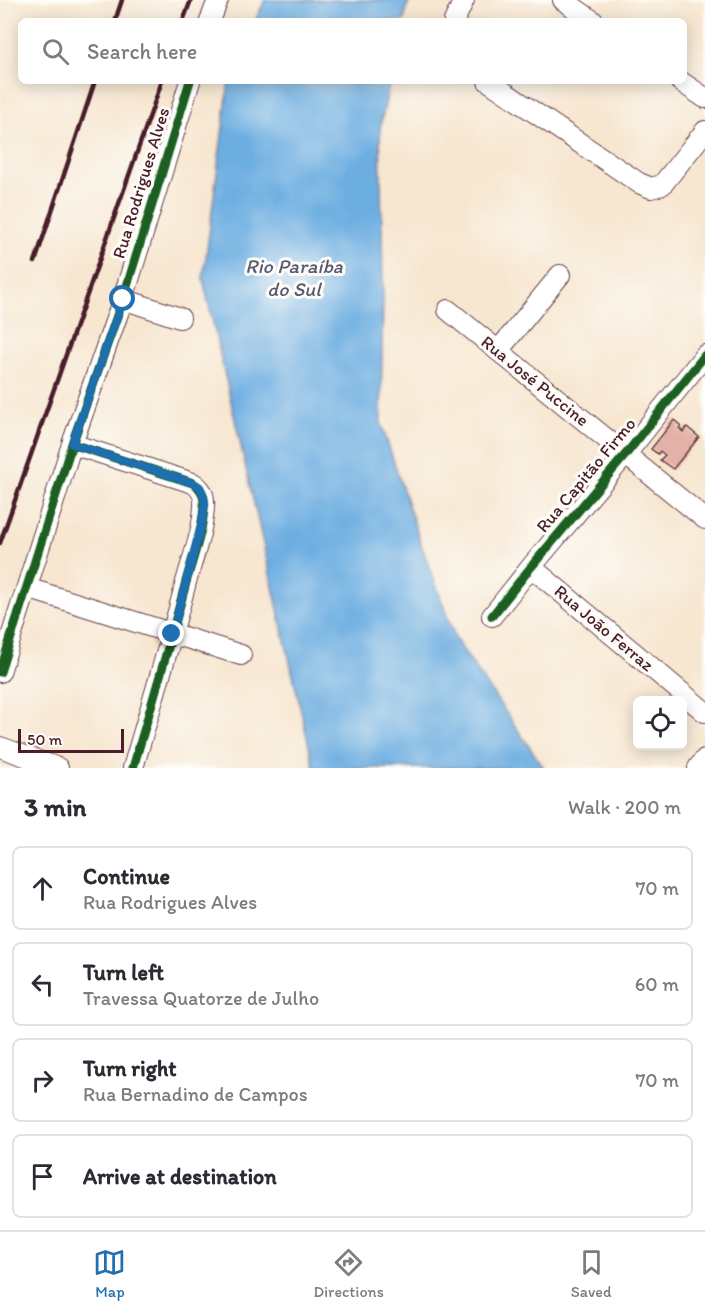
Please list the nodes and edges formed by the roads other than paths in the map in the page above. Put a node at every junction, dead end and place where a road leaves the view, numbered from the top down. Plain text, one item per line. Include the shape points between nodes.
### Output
1 (218, 0) edge
2 (464, 0) edge
3 (563, 0) edge
4 (211, 18) edge
5 (455, 18) edge
6 (589, 18) edge
7 (189, 84) edge
8 (492, 84) edge
9 (684, 84) edge
10 (705, 98) edge
11 (705, 131) edge
12 (560, 275) dead end
13 (123, 299) junction
14 (448, 310) dead end
15 (180, 318) dead end
16 (498, 351) junction
17 (705, 355) edge
18 (72, 444) junction
19 (626, 454) junction
20 (705, 519) edge
21 (531, 567) junction
22 (27, 588) junction
23 (492, 616) dead end
24 (172, 634) junction
25 (242, 655) dead end
26 (0, 672) edge
27 (705, 712) edge
28 (0, 747) edge
29 (705, 759) edge
30 (58, 768) edge
31 (133, 768) edge
32 (698, 768) edge

1 - 4 street
2 - 5 street
3 - 6 street
7 - 13 street, Rua Rodrigues Alves
8 - 11 street via 651,188 662,185
9 - 10 street
12 - 16 street
13 - 15 street
13 - 18 street, Rua Rodrigues Alves
14 - 16 street, Rua José Puccine
16 - 19 street, Rua José Puccine
17 - 19 street, Rua Capitão Firmo
18 - 22 street, Rua Rodrigues Alves
18 - 24 street via 200,487 205,504 201,526
19 - 20 street, Rua José Puccine
19 - 21 street, Rua Capitão Firmo
21 - 23 street, Rua Capitão Firmo
21 - 27 street, Rua João Ferraz
22 - 24 street
22 - 26 street, Rua Rodrigues Alves
24 - 25 street
24 - 31 street
28 - 30 street
29 - 32 street

